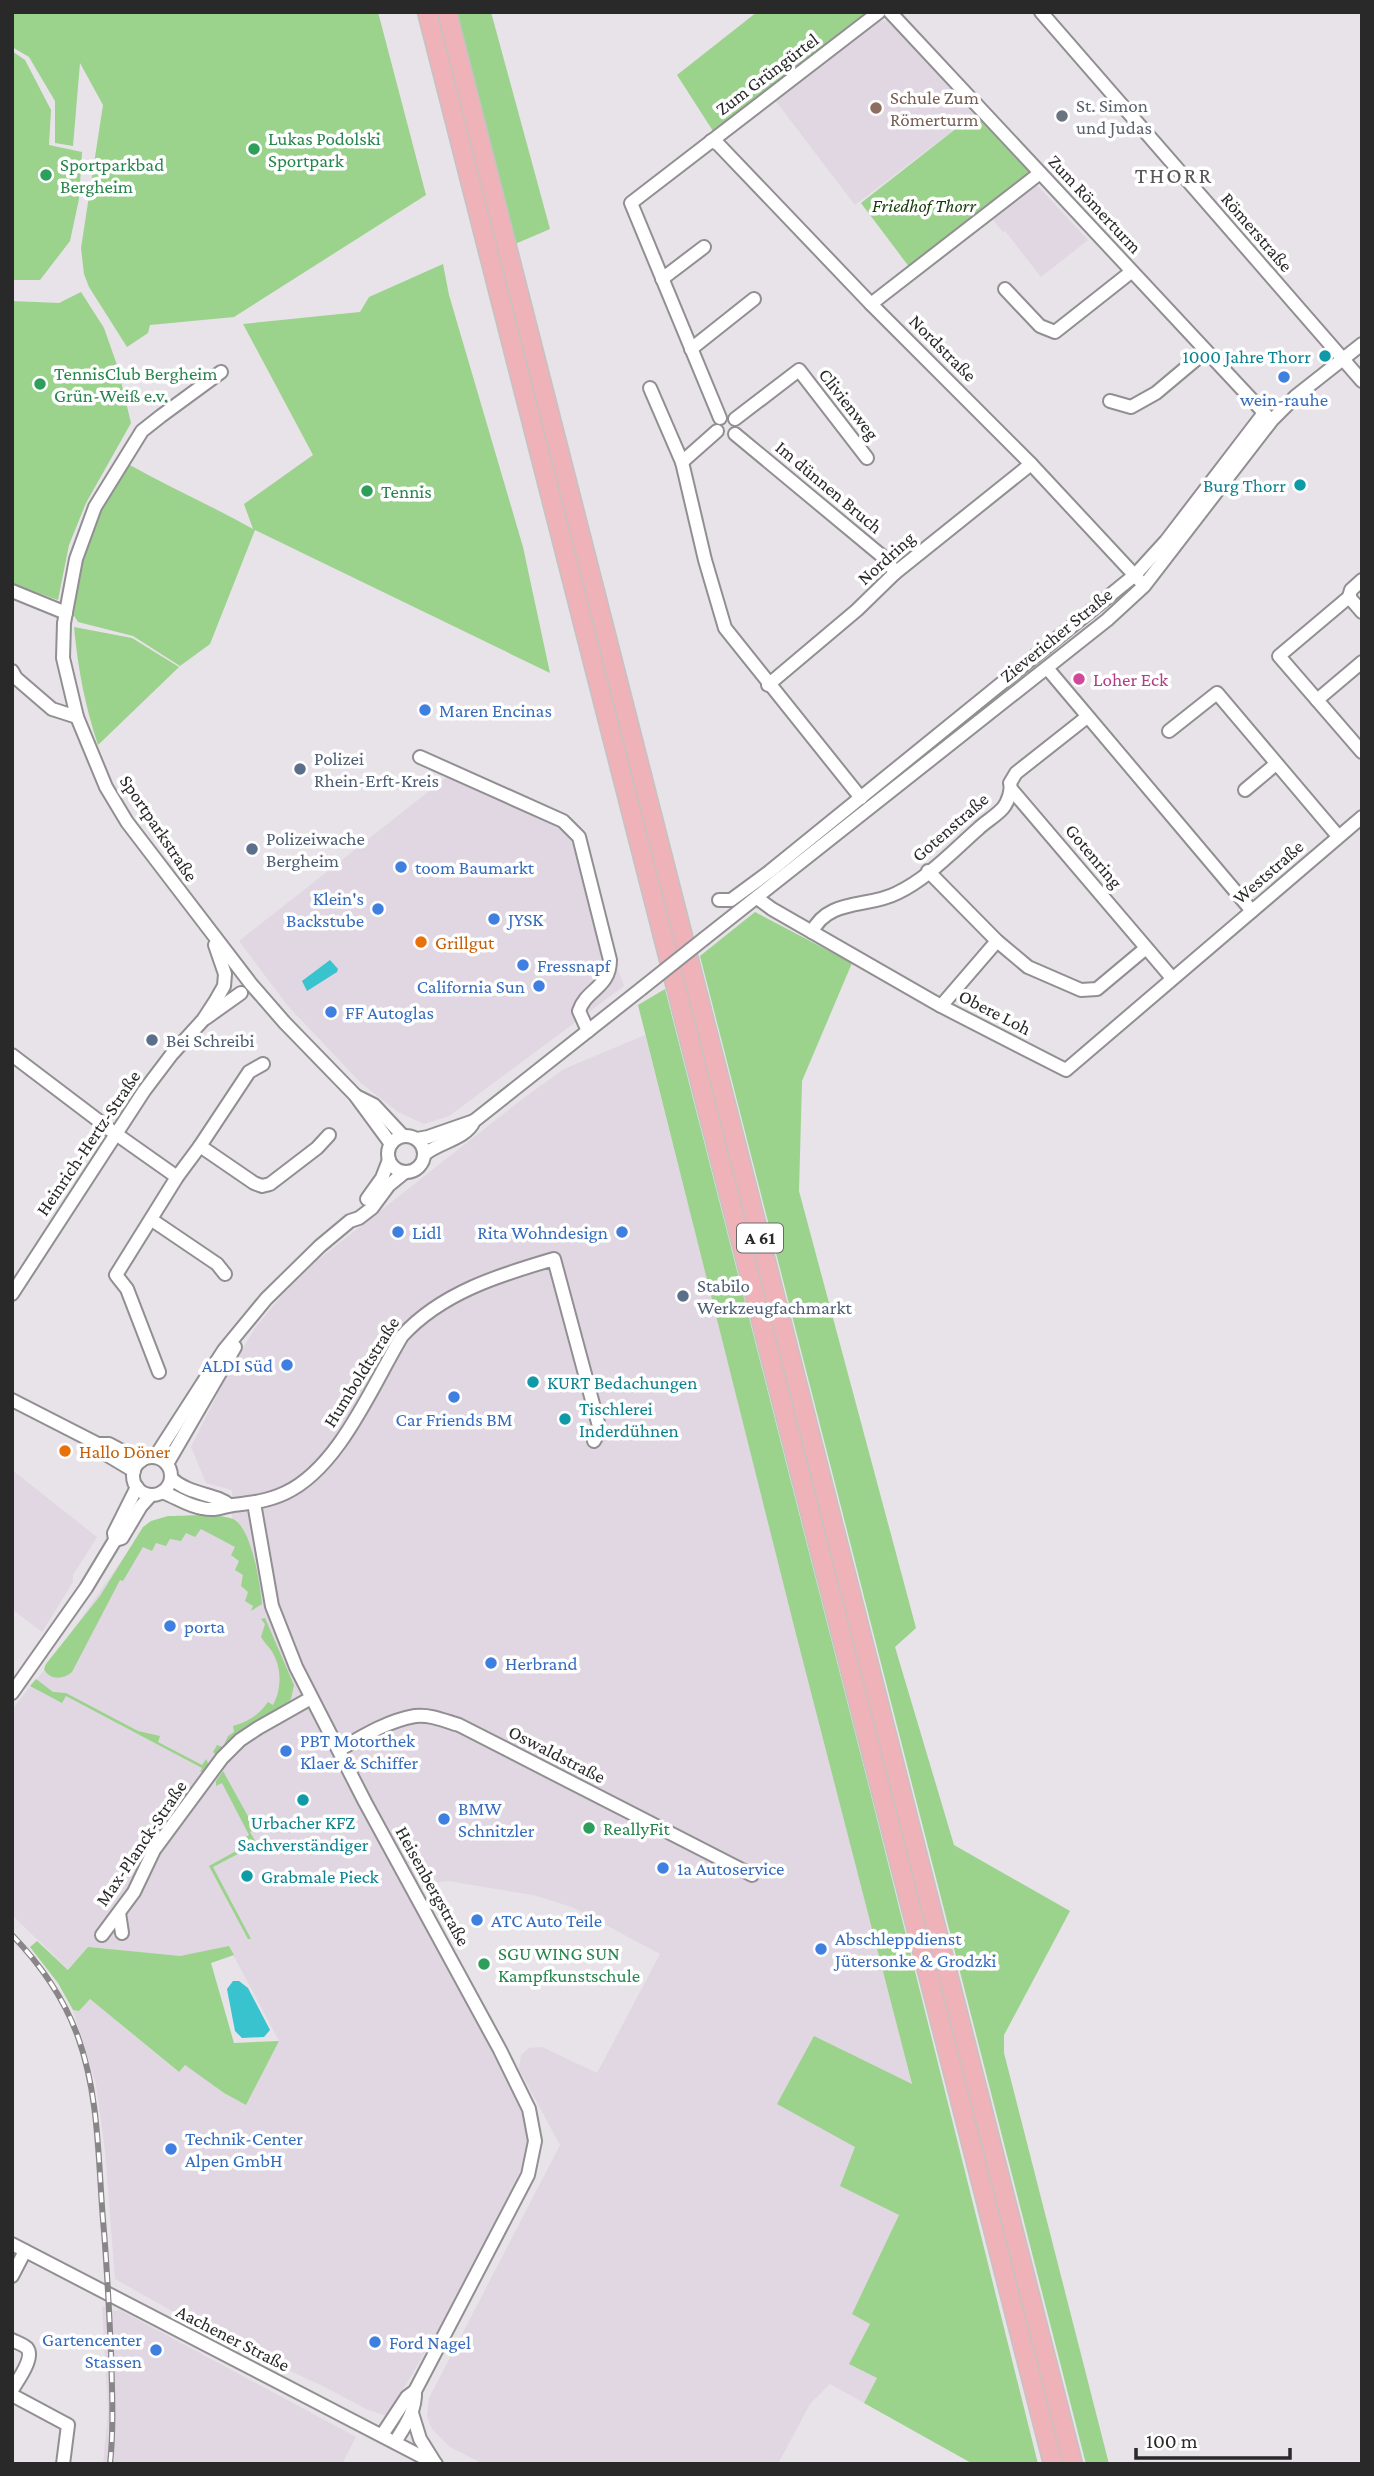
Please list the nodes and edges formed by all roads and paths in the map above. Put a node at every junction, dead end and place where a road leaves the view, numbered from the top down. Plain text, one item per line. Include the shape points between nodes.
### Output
1 (427, 12) edge
2 (447, 12) edge
3 (879, 12) edge
4 (890, 12) edge
5 (1041, 12) edge
6 (711, 141) junction
7 (1040, 173) junction
8 (704, 247) dead end
9 (1131, 272) junction
10 (662, 279) junction
11 (1004, 289) dead end
12 (754, 299) dead end
13 (730, 300) dead end
14 (871, 304) junction
15 (738, 311) junction
16 (1362, 344) edge
17 (691, 349) junction
18 (1206, 351) junction
19 (1343, 359) junction
20 (221, 372) dead end
21 (1362, 381) edge
22 (650, 388) dead end
23 (1110, 401) dead end
24 (1268, 417) junction
25 (720, 418) junction
26 (735, 419) junction
27 (718, 431) junction
28 (734, 434) junction
29 (867, 457) dead end
30 (682, 462) junction
31 (1031, 464) junction
32 (895, 573) junction
33 (1135, 575) junction
34 (1362, 580) edge
35 (1144, 586) junction
36 (12, 591) edge
37 (1349, 597) junction
38 (1362, 612) edge
39 (66, 613) junction
40 (1362, 662) edge
41 (1047, 668) junction
42 (12, 671) edge
43 (768, 685) junction
44 (1317, 700) junction
45 (77, 717) junction
46 (1087, 717) junction
47 (1170, 731) dead end
48 (1357, 736) edge
49 (1362, 752) edge
50 (420, 757) dead end
51 (1276, 764) junction
52 (1011, 789) junction
53 (1245, 790) dead end
54 (861, 798) junction
55 (1362, 817) edge
56 (1338, 836) junction
57 (929, 872) junction
58 (757, 898) junction
59 (719, 901) dead end
60 (1252, 911) junction
61 (812, 932) junction
62 (212, 935) junction
63 (997, 941) junction
64 (1146, 948) junction
65 (1199, 956) joint
66 (1172, 978) junction
67 (241, 993) dead end
68 (940, 1006) junction
69 (203, 1020) junction
70 (588, 1031) junction
71 (12, 1055) edge
72 (264, 1064) dead end
73 (355, 1096) junction
74 (474, 1121) junction
75 (115, 1134) junction
76 (329, 1135) dead end
77 (403, 1136) junction
78 (417, 1139) junction
79 (391, 1144) junction
80 (200, 1146) junction
81 (425, 1154) junction
82 (389, 1160) junction
83 (405, 1172) junction
84 (177, 1177) junction
85 (152, 1220) junction
86 (350, 1221) junction
87 (225, 1274) dead end
88 (12, 1294) edge
89 (247, 1325) junction
90 (159, 1372) dead end
91 (12, 1400) edge
92 (594, 1441) dead end
93 (155, 1457) junction
94 (167, 1464) junction
95 (137, 1466) junction
96 (171, 1478) junction
97 (137, 1487) junction
98 (157, 1493) junction
99 (254, 1503) junction
100 (229, 1506) junction
101 (115, 1540) junction
102 (12, 1693) edge
103 (311, 1698) junction
104 (339, 1750) junction
105 (752, 1874) dead end
106 (119, 1913) junction
107 (122, 1933) dead end
108 (102, 1935) dead end
109 (12, 2244) edge
110 (25, 2251) junction
111 (12, 2276) edge
112 (12, 2340) edge
113 (12, 2390) edge
114 (415, 2391) junction
115 (12, 2395) edge
116 (412, 2413) junction
117 (382, 2435) junction
118 (395, 2442) junction
119 (436, 2463) edge
120 (63, 2464) edge
121 (1053, 2464) edge
122 (1073, 2464) edge

1 - 121 highway, A 61
2 - 122 highway, A 61
3 - 6 street, Zum Grüngürtel
4 - 7 street, Zum Römerturm
5 - 19 street, Römerstraße
6 - 10 street, Zum Grüngürtel via 631,203
6 - 14 street, Nordstraße
7 - 9 street, Zum Römerturm
7 - 14 street
8 - 10 street
9 - 11 street via 1055,332 1040,326
9 - 18 street, Zum Römerturm
10 - 17 street
12 - 15 street
13 - 15 street
14 - 31 street, Nordstraße
15 - 17 street
16 - 19 street, Zievericher Straße
17 - 25 street
18 - 23 street via 1156,394 1131,407
18 - 24 street, Zum Römerturm
19 - 21 street, Römerstraße
19 - 24 street, Zievericher Straße
20 - 39 street, Sportparkstraße via 142,431 95,507 76,559
22 - 30 street
24 - 33 street, Zievericher Straße
24 - 35 street, Zievericher Straße
25 - 26 street via 728,415
25 - 27 street
26 - 28 street
26 - 29 street, Clivienweg via 799,370
27 - 28 street via 727,437
27 - 30 street
28 - 32 street, Im dünnen Bruch via 888,561
30 - 43 street via 725,628
31 - 32 street, Nordring
31 - 33 street, Nordstraße
32 - 43 street, Nordring
33 - 35 street, Nordstraße
33 - 54 street, Zievericher Straße
34 - 37 street
35 - 41 street, Zievericher Straße
36 - 39 street
37 - 38 street
37 - 44 street via 1279,656
39 - 45 street, Sportparkstraße via 63,658
40 - 44 street
41 - 46 street
41 - 58 street, Zievericher Straße
42 - 45 street via 52,709
43 - 54 street
44 - 48 street
45 - 62 street, Sportparkstraße via 127,822
46 - 52 street, Gotenstraße via 1016,774
46 - 60 street
47 - 51 street via 1217,693
48 - 49 street
50 - 70 street via 563,821 579,837 610,960 606,978 579,1011
51 - 53 street
51 - 56 street
52 - 57 street, Gotenstraße via 1003,807
52 - 64 street, Gotenring
54 - 59 street, Zievericher Straße via 731,900
55 - 56 street, Weststraße
56 - 60 street, Weststraße
57 - 61 street, Gotenstraße via 894,895 828,913
57 - 63 street
58 - 61 street, Obere Loh
58 - 70 street, Zievericher Straße, bridge
60 - 65 street, Weststraße
61 - 68 street, Obere Loh
62 - 69 street, Heinrich-Hertz-Straße via 225,974 224,985
62 - 73 street, Sportparkstraße via 285,1023
63 - 64 street via 1028,967 1081,990 1097,989
63 - 68 street
64 - 66 street, Gotenring
65 - 66 street, Obere Loh
66 - 68 street, Obere Loh via 1066,1070
67 - 69 street, Heinrich-Hertz-Straße
69 - 75 street, Heinrich-Hertz-Straße via 172,1054
70 - 74 street, Zievericher Straße
71 - 75 street
72 - 80 street via 249,1072
73 - 77 street, Sportparkstraße via 374,1105
73 - 79 street, Sportparkstraße
74 - 78 street
74 - 81 street, Zievericher Straße via 466,1132
75 - 84 street
75 - 88 street, Heinrich-Hertz-Straße
76 - 80 street via 262,1186
77 - 78 street
77 - 79 street
78 - 81 street
79 - 82 street
80 - 84 street
81 - 83 street via 419,1167
82 - 83 street
82 - 86 street via 382,1178
83 - 86 street via 372,1208
84 - 85 street
85 - 87 street
85 - 90 street via 116,1275 127,1289
86 - 89 street via 294,1269
89 - 93 street via 224,1350
89 - 94 street
91 - 95 street via 98,1444 108,1444
92 - 99 street, Humboldtstraße via 600,1430 554,1259 516,1270 429,1310 402,1336 332,1457 304,1483
93 - 94 street
93 - 95 street
94 - 96 street
95 - 97 street
96 - 98 street
96 - 100 street, Humboldtstraße
97 - 98 street
97 - 101 street via 114,1533
98 - 100 street, Humboldtstraße via 201,1508
98 - 101 street via 141,1506 122,1538
99 - 100 street, Humboldtstraße
99 - 103 street, Heisenbergstraße via 272,1606
101 - 102 street
103 - 104 street, Heisenbergstraße
103 - 106 street, Max-Planck-Straße via 240,1740 222,1758 154,1850
104 - 105 street, Oswaldstraße via 384,1726 416,1716 436,1717
104 - 114 street, Heisenbergstraße via 500,2050 534,2126 528,2175
106 - 107 street
106 - 108 street, Max-Planck-Straße
109 - 110 street, Aachener Straße
110 - 111 street
110 - 117 street, Aachener Straße
112 - 113 street via 29,2352
114 - 116 street, Heisenbergstraße
114 - 117 street, Heisenbergstraße
115 - 120 street via 68,2425
116 - 118 street, Heisenbergstraße
116 - 119 street via 420,2439
117 - 118 street, Aachener Straße
118 - 119 street, Aachener Straße

